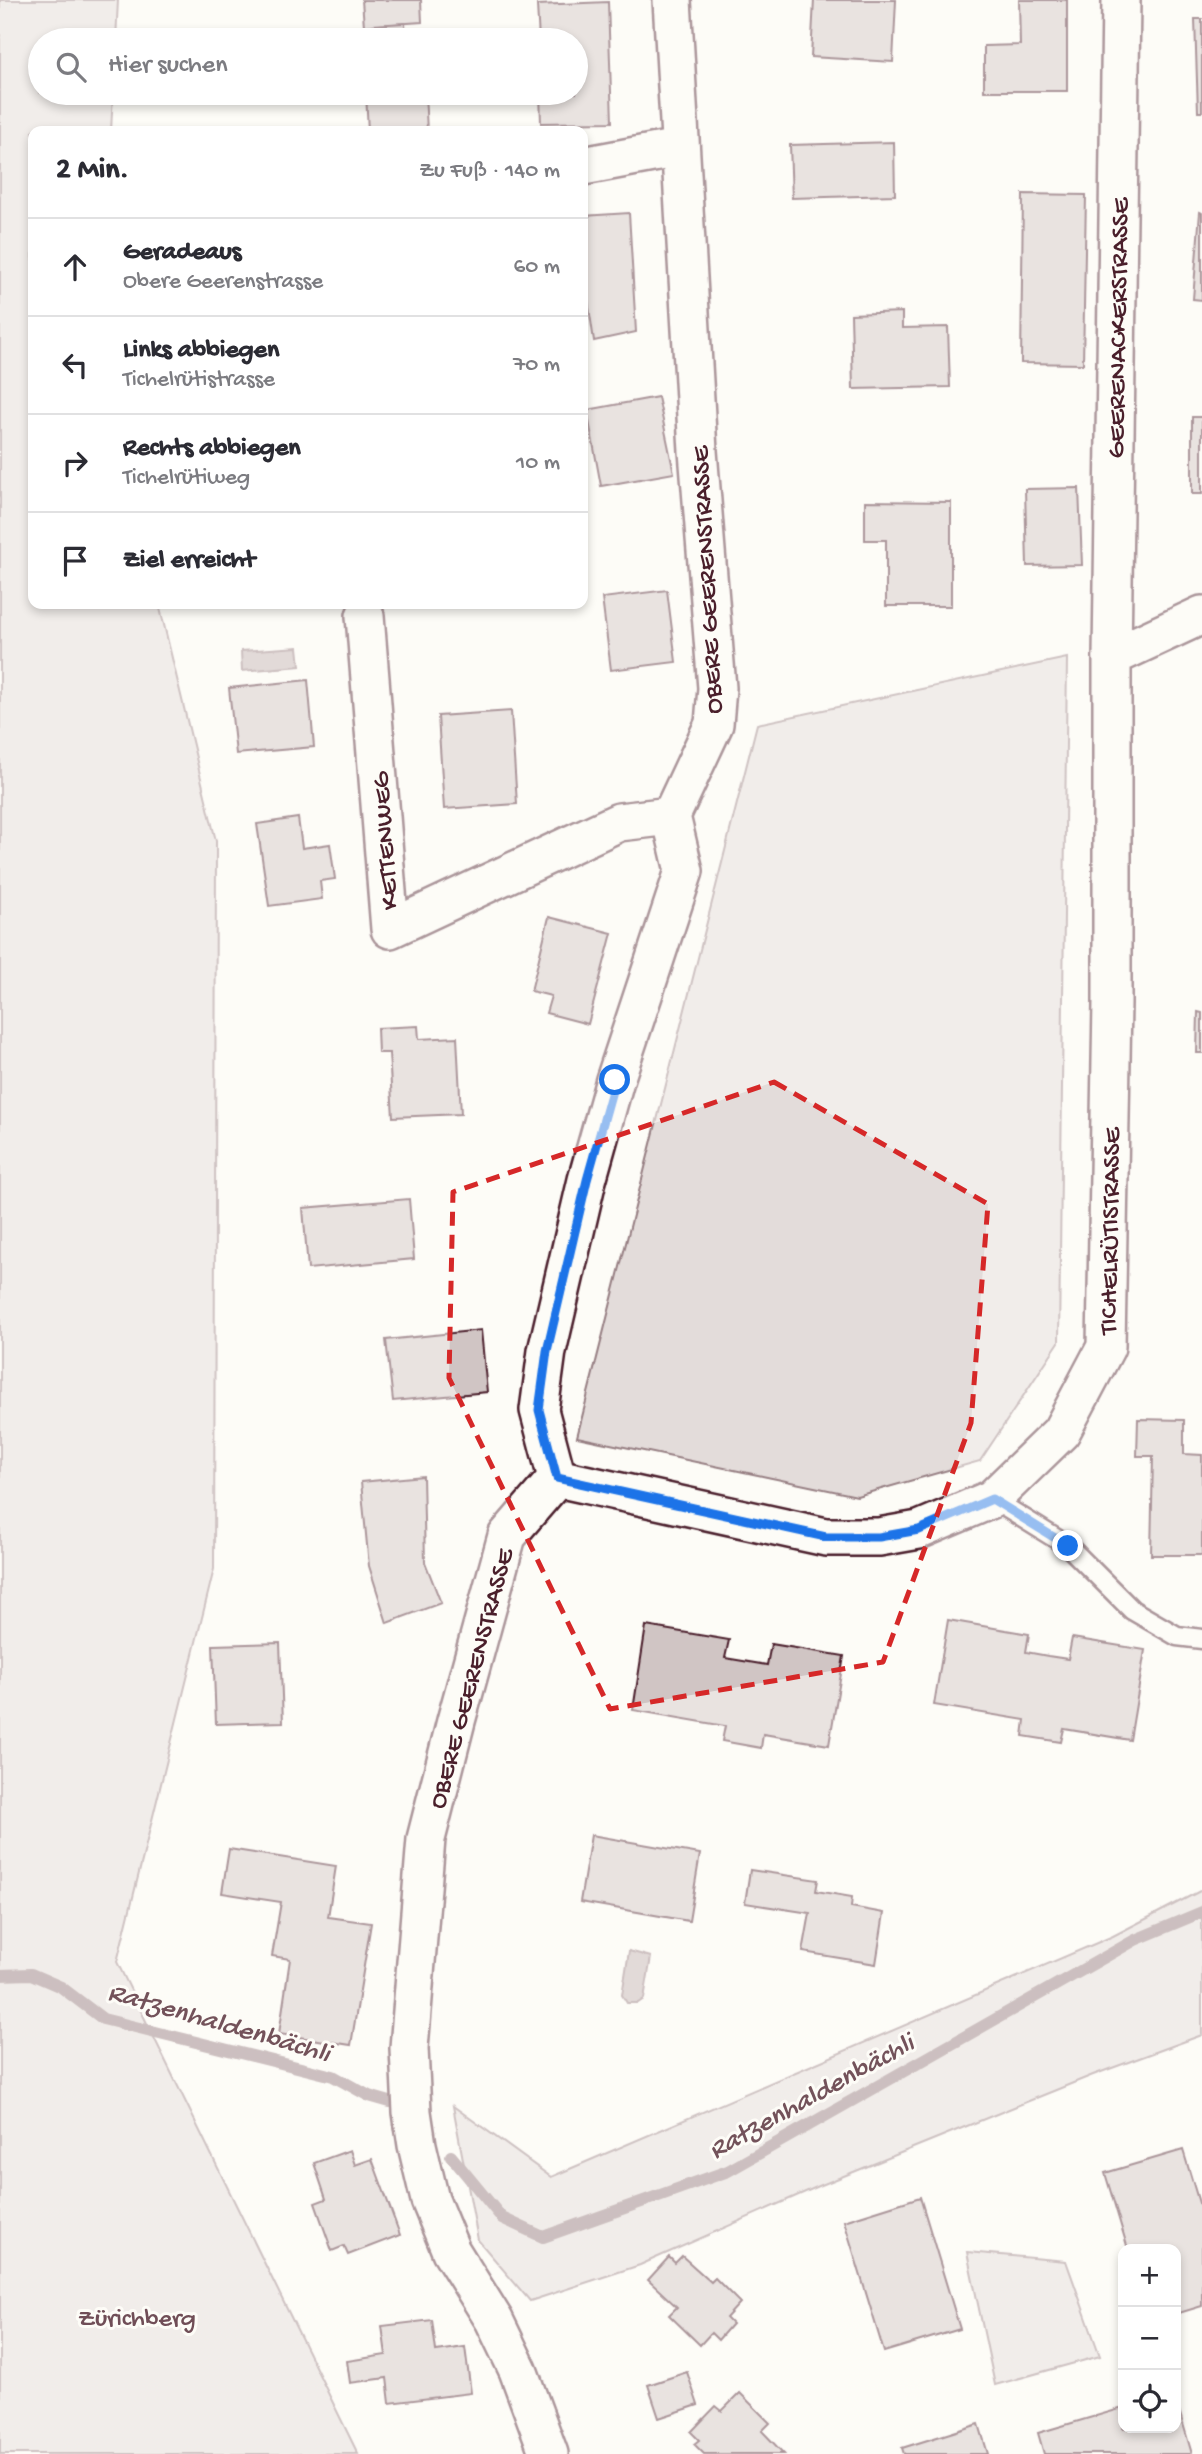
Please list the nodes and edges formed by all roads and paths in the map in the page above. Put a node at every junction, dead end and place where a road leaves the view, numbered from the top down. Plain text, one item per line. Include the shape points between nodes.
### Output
1 (672, 0) edge
2 (1121, 0) edge
3 (679, 148) junction
4 (588, 165) edge
5 (1202, 615) edge
6 (365, 616) dead end
7 (1112, 657) junction
8 (671, 816) junction
9 (557, 1478) junction
10 (992, 1499) junction
11 (1202, 1639) edge
12 (549, 2454) edge

1 - 3 street, OBERE GEERENSTRASSE
2 - 7 street, GEERENACKERSTRASSE
3 - 4 street
3 - 8 street, OBERE GEERENSTRASSE via 717,688 714,724
5 - 7 street
6 - 8 street, KETTENWEG via 390,929 619,822
7 - 10 street, TICHELRÜTISTRASSE via 1106,1347 1061,1432
8 - 9 street via 684,871 615,1080 547,1351 539,1410
9 - 10 street, TICHELRÜTISTRASSE via 826,1537 879,1537 919,1530
9 - 12 street, OBERE GEERENSTRASSE via 507,1536 452,1734 426,1839 409,2048 413,2123 430,2200 450,2251 494,2320 518,2370
10 - 11 lane via 1068,1546 1132,1610 1177,1636

